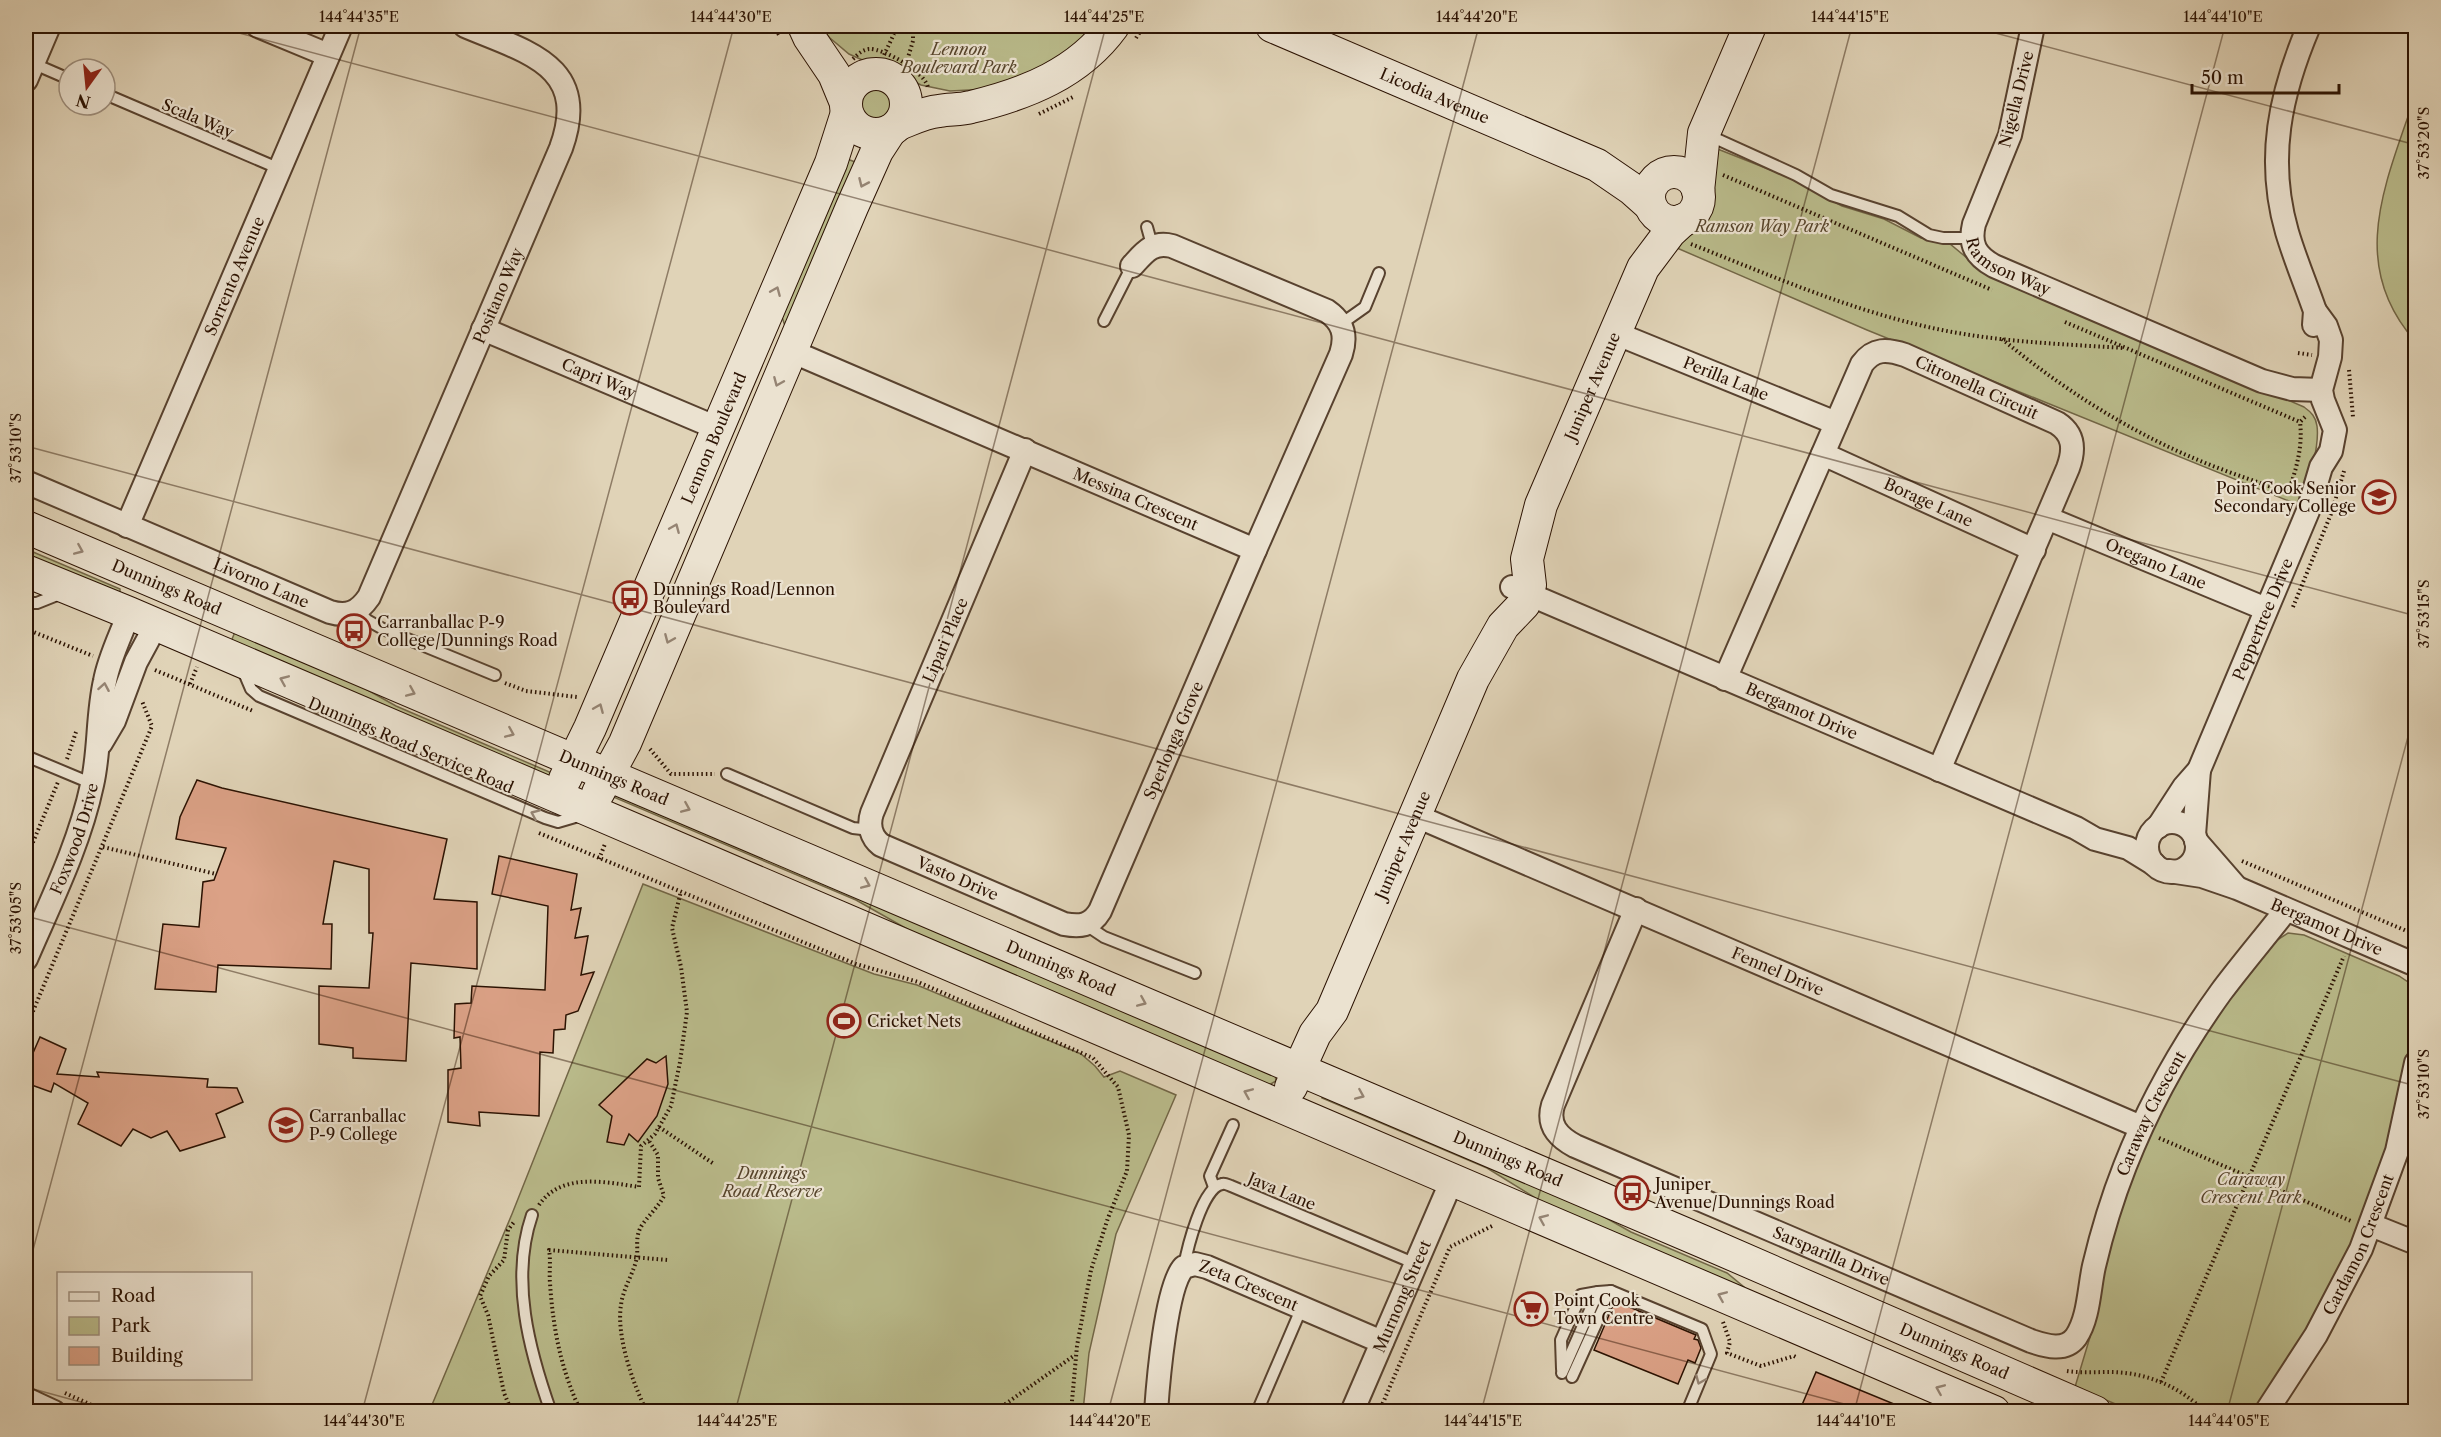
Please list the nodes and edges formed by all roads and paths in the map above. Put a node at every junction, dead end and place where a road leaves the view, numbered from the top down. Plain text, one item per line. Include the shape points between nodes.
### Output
1 (49, 26) edge
2 (258, 26) edge
3 (341, 26) edge
4 (465, 26) edge
5 (773, 26) edge
6 (904, 26) edge
7 (913, 26) edge
8 (1144, 26) edge
9 (1272, 26) edge
10 (1750, 26) edge
11 (2033, 26) edge
12 (2309, 26) edge
13 (796, 29) edge
14 (1123, 34) edge
15 (328, 55) junction
16 (29, 71) edge
17 (891, 72) junction
18 (57, 77) edge
19 (1083, 92) dead end
20 (117, 99) edge
21 (992, 101) junction
22 (847, 108) junction
23 (1036, 116) dead end
24 (895, 128) junction
25 (1704, 133) junction
26 (1597, 165) junction
27 (280, 169) junction
28 (1665, 174) junction
29 (1698, 191) junction
30 (1651, 207) junction
31 (1684, 231) junction
32 (1972, 238) junction
33 (1132, 266) joint
34 (1643, 268) junction
35 (1379, 273) dead end
36 (1104, 321) dead end
37 (1341, 324) junction
38 (483, 329) junction
39 (1615, 333) junction
40 (757, 336) junction
41 (2001, 339) junction
42 (2127, 349) dead end
43 (791, 351) junction
44 (2314, 390) junction
45 (2300, 422) dead end
46 (1836, 423) junction
47 (717, 428) junction
48 (1025, 450) junction
49 (1823, 454) junction
50 (26, 482) edge
51 (2048, 518) junction
52 (127, 526) junction
53 (26, 527) edge
54 (1254, 550) junction
55 (2034, 550) junction
56 (26, 570) edge
57 (161, 585) junction
58 (71, 590) junction
59 (1520, 591) junction
60 (26, 603) edge
61 (2266, 609) junction
62 (357, 610) junction
63 (143, 619) junction
64 (26, 629) edge
65 (99, 658) dead end
66 (239, 661) junction
67 (148, 667) dead end
68 (495, 675) joint
69 (1725, 679) junction
70 (583, 687) dead end
71 (139, 693) dead end
72 (579, 698) junction
73 (574, 708) dead end
74 (255, 712) dead end
75 (647, 746) dead end
76 (26, 756) edge
77 (574, 761) junction
78 (1939, 770) junction
79 (2199, 770) junction
80 (608, 774) junction
81 (727, 774) joint
82 (93, 784) junction
83 (557, 796) junction
84 (590, 810) junction
85 (1414, 815) junction
86 (2076, 828) junction
87 (2156, 828) junction
88 (871, 830) junction
89 (534, 832) dead end
90 (2194, 838) junction
91 (102, 847) junction
92 (2162, 868) junction
93 (216, 874) dead end
94 (2237, 888) junction
95 (681, 891) junction
96 (1636, 909) junction
97 (2286, 910) junction
98 (1086, 925) junction
99 (2352, 938) junction
100 (26, 959) edge
101 (2415, 965) edge
102 (1195, 973) dead end
103 (26, 1028) edge
104 (2415, 1063) edge
105 (1307, 1072) junction
106 (1290, 1111) junction
107 (1233, 1125) dead end
108 (659, 1127) junction
109 (2141, 1127) junction
110 (649, 1141) junction
111 (714, 1164) dead end
112 (2250, 1176) junction
113 (1452, 1180) junction
114 (1214, 1187) junction
115 (532, 1215) joint
116 (2371, 1225) junction
117 (1501, 1229) dead end
118 (508, 1230) dead end
119 (1704, 1242) junction
120 (2415, 1243) edge
121 (637, 1256) junction
122 (668, 1260) dead end
123 (1416, 1264) junction
124 (1184, 1267) junction
125 (1611, 1291) junction
126 (1302, 1306) junction
127 (1766, 1314) junction
128 (1721, 1319) dead end
129 (1382, 1342) junction
130 (2069, 1343) joint
131 (1076, 1354) junction
132 (1804, 1360) dead end
133 (2161, 1382) dead end
134 (26, 1399) edge
135 (54, 1412) edge
136 (512, 1412) edge
137 (551, 1412) edge
138 (581, 1412) edge
139 (647, 1412) edge
140 (994, 1412) edge
141 (1071, 1412) edge
142 (1156, 1412) edge
143 (1257, 1412) edge
144 (1352, 1412) edge
145 (1379, 1412) edge
146 (1687, 1412) edge
147 (1994, 1412) edge
148 (2095, 1412) edge
149 (2266, 1412) edge

1 - 16 street
2 - 15 street
3 - 15 street, Sorrento Avenue
4 - 38 street, Positano Way via 548,64 562,82 568,103 568,124 561,148
5 - 13 path
6 - 17 path via 894,34
7 - 17 path via 913,41
8 - 14 path
9 - 26 main road, Licodia Avenue
10 - 25 main road
11 - 32 street, Nigella Drive via 2010,135 1976,217
12 - 44 street via 2289,74 2277,145 2288,233 2315,311 2331,340 2330,357
13 - 17 main road
13 - 22 main road via 809,37 834,74
14 - 21 main road via 1059,75
15 - 27 street, Sorrento Avenue
16 - 18 lane
17 - 21 main road via 969,101
17 - 22 main road via 857,81 850,88
17 - 24 main road via 907,105
19 - 23 path
20 - 27 lane, Scala Way
21 - 24 main road via 937,111
22 - 24 main road via 852,122 864,132 874,135
40 -> 22 main road, Lennon Boulevard via 835,151
24 -> 43 main road via 877,151
25 - 28 main road
25 - 29 main road
25 - 32 lane, Ramson Way via 1787,170 1831,195 1898,216 1929,235
26 - 28 main road, Licodia Avenue
26 - 30 main road, Licodia Avenue
27 - 52 street, Sorrento Avenue
28 - 29 main road via 1686,175
28 - 30 main road via 1651,186
29 - 31 main road via 1696,207
30 - 31 main road
30 - 34 main road, Juniper Avenue
31 - 34 main road, Juniper Avenue via 1670,232
31 - 41 path via 1850,305 1936,329
32 - 44 street, Ramson Way via 1978,255 1995,266 2262,381
33 - 36 lane
33 - 37 street via 1149,236 1327,311
34 - 39 main road, Juniper Avenue
35 - 37 lane via 1365,307
37 - 54 street via 1345,336 1341,354
38 - 47 street, Capri Way
38 - 62 street, Positano Way via 369,597
39 - 46 street, Perilla Lane
39 - 59 main road, Juniper Avenue via 1541,505 1527,560 1530,585
40 - 43 main road
40 - 47 main road, Lennon Boulevard
41 - 42 path
41 - 45 path via 2136,430 2198,460 2288,493 2299,456
43 - 48 street, Messina Crescent
43 -> 80 main road via 625,743
44 - 61 street, Peppertree Drive via 2335,430 2331,451 2321,467 2308,511
46 - 49 street, Citronella Circuit
46 - 51 street, Citronella Circuit via 1860,367 1870,354 1892,351 2057,423 2069,433 2073,444 2071,460
77 -> 47 main road, Lennon Boulevard
48 - 54 street, Messina Crescent
48 - 88 street, Lipari Place via 872,813
49 - 55 street, Borage Lane
49 - 69 street, Citronella Circuit
50 - 52 street, Livorno Lane
51 - 55 street, Citronella Circuit
51 - 61 street, Oregano Lane
52 - 62 street, Livorno Lane via 330,612 345,615
53 -> 57 main road, Dunnings Road
54 - 98 street, Sperlonga Grove via 1100,912
55 - 78 street, Citronella Circuit
56 - 58 main road
57 - 63 main road
57 -> 77 main road, Dunnings Road
58 - 60 lane via 37,603
58 - 63 main road
59 - 69 street, Bergamot Drive
59 - 85 main road, Juniper Avenue via 1524,604 1498,634 1473,679
61 - 79 street, Peppertree Drive
62 - 68 lane via 383,629
63 - 66 main road
63 - 82 street, Foxwood Drive via 135,662 114,721 100,746
64 - 65 path
83 -> 66 main road
84 -> 66 lane, Dunnings Road Service Road via 566,821 545,818 259,696 251,689
67 - 74 path
68 - 72 path via 514,688
69 - 78 street, Bergamot Drive
70 - 72 path
71 - 91 path via 152,726
72 - 73 path
75 - 81 path via 671,774
76 - 82 lane
77 - 80 main road, Dunnings Road
77 - 83 main road, Lennon Boulevard
78 - 86 street, Bergamot Drive
79 - 87 street, Peppertree Drive
79 - 90 street, Peppertree Drive
80 - 84 main road
80 -> 105 main road, Dunnings Road
81 - 88 lane via 842,824
82 - 100 street, Foxwood Drive via 77,839
83 - 84 main road
106 -> 84 main road
85 - 96 street, Fennel Drive
85 - 105 main road, Juniper Avenue via 1332,1011 1329,1039
86 - 87 street, Bergamot Drive via 2122,834
86 - 92 street, Bergamot Drive via 2095,839 2128,848
87 - 90 street via 2176,823 2186,827
87 - 92 street via 2147,846 2148,854
88 - 98 street, Vasto Drive via 881,845 1064,924
89 - 95 path
90 - 92 street via 2196,853 2192,862 2182,869
90 - 94 street, Bergamot Drive
91 - 93 path
91 - 103 path
92 - 94 street, Bergamot Drive
94 - 97 street, Bergamot Drive
95 - 108 path via 672,928 687,1012 671,1106
95 - 131 path via 856,964 918,982 1093,1058 1118,1087 1129,1135 1127,1171 1091,1270
96 - 109 street, Fennel Drive
96 - 130 street, Sarsparilla Drive via 1553,1105 1553,1126 1560,1137 2031,1341 2048,1347
97 - 99 street, Bergamot Drive
97 - 109 street, Caraway Crescent via 2201,1021
98 - 102 lane, Vasto Drive via 1104,937
99 - 101 street, Bergamot Drive
99 - 112 path
104 - 116 street, Cardamon Crescent via 2397,1151
105 - 106 main road, Juniper Avenue
105 -> 119 main road, Dunnings Road
106 - 113 main road
107 - 114 lane via 1210,1176
108 - 110 path
108 - 111 path
109 - 112 path via 2148,1134
109 - 130 street, Caraway Crescent via 2107,1217 2081,1329
110 - 115 path via 641,1146 639,1187 594,1180 576,1182 543,1199
110 - 121 path via 658,1155 658,1178 664,1196 642,1225 636,1241
112 - 116 path via 2362,1226
112 - 133 path
113 - 123 street, Murnong Street
127 -> 113 main road
114 - 123 lane, Java Lane via 1231,1186
114 - 124 lane via 1187,1244
115 - 137 lane via 524,1239 523,1298 533,1359
116 - 120 street
116 - 149 street, Cardamon Crescent via 2330,1311
117 - 145 path via 1491,1225 1450,1247
118 - 136 path via 504,1260 489,1276 480,1296
119 - 127 main road via 1755,1282
119 - 148 main road, Dunnings Road
121 - 122 path
121 - 138 path via 549,1250 556,1342
121 - 139 path via 620,1314 630,1369
123 - 129 street, Murnong Street
124 - 126 street, Zeta Crescent via 1206,1267
124 - 142 street, Zeta Crescent via 1164,1330
125 - 125 lane via 1567,1375 1598,1292
125 -> 146 lane via 1702,1329 1711,1353
126 - 129 street, Zeta Crescent
126 - 143 lane
147 -> 127 main road
128 - 132 path via 1730,1342 1727,1353 1761,1366 1794,1356
129 - 144 street, Murnong Street
131 - 140 path
131 - 141 path
134 - 135 street

